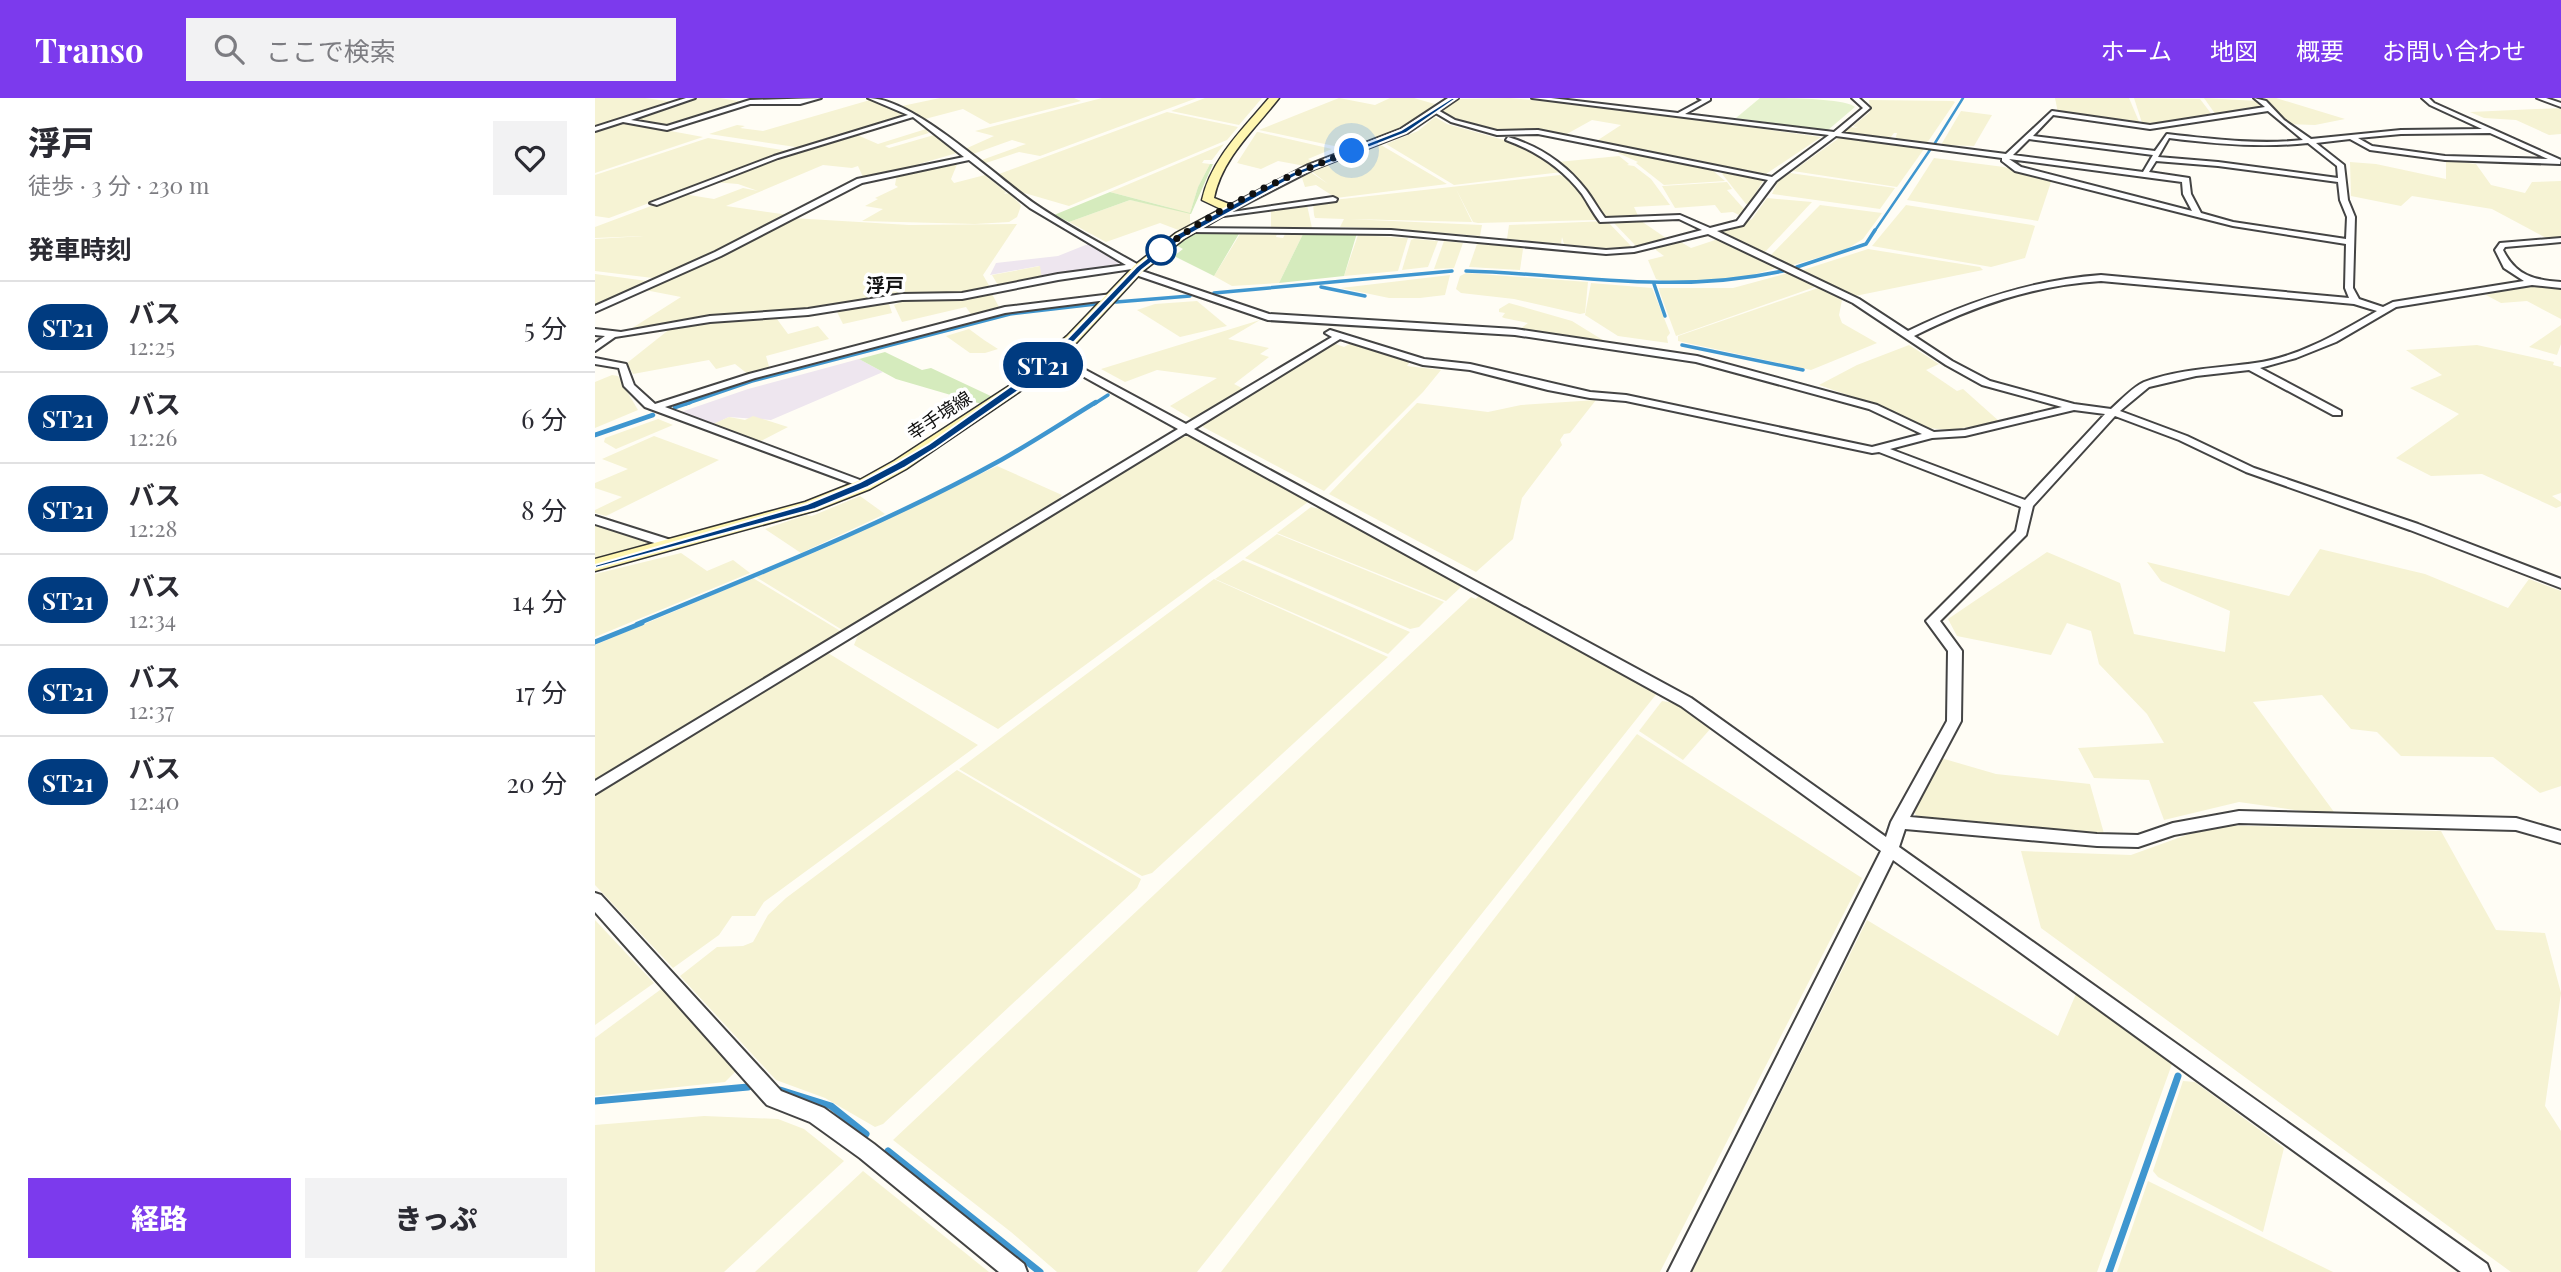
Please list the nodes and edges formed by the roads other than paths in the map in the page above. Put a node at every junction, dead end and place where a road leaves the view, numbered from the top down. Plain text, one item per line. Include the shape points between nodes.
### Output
1 (692, 98) edge
2 (818, 98) edge
3 (871, 98) edge
4 (1274, 98) edge
5 (1454, 98) edge
6 (1535, 98) edge
7 (1706, 98) edge
8 (1855, 98) edge
9 (2257, 98) edge
10 (2425, 98) edge
11 (2540, 98) edge
12 (1558, 99) edge
13 (2561, 105) edge
14 (2267, 109) junction
15 (1436, 111) junction
16 (914, 115) junction
17 (1679, 115) junction
18 (622, 120) junction
19 (595, 129) edge
20 (2488, 131) junction
21 (1835, 134) junction
22 (2026, 137) junction
23 (2353, 138) junction
24 (1507, 139) dead end
25 (2308, 143) junction
26 (2007, 154) junction
27 (2154, 156) junction
28 (969, 158) junction
29 (2560, 163) edge
30 (2144, 174) junction
31 (1773, 179) junction
32 (2340, 180) junction
33 (1333, 199) dead end
34 (654, 203) dead end
35 (1230, 208) junction
36 (1216, 215) junction
37 (2197, 215) junction
38 (1189, 230) junction
39 (1713, 231) junction
40 (2561, 240) edge
41 (2351, 242) junction
42 (1136, 269) junction
43 (2532, 282) junction
44 (2561, 285) edge
45 (1112, 297) junction
46 (2355, 301) junction
47 (595, 309) edge
48 (2384, 310) junction
49 (1296, 321) junction
50 (595, 332) edge
51 (612, 335) junction
52 (1908, 335) junction
53 (1339, 336) junction
54 (595, 348) edge
55 (1053, 356) junction
56 (595, 361) edge
57 (2249, 366) junction
58 (655, 407) junction
59 (2073, 407) junction
60 (2113, 412) junction
61 (2337, 413) dead end
62 (1185, 429) junction
63 (1932, 435) junction
64 (1883, 450) junction
65 (864, 485) junction
66 (2027, 505) junction
67 (595, 520) edge
68 (670, 544) junction
69 (595, 565) edge
70 (2561, 584) edge
71 (595, 788) edge
72 (1899, 822) junction
73 (2561, 837) edge
74 (1891, 847) junction
75 (595, 900) edge
76 (1016, 1272) edge
77 (1679, 1272) edge
78 (2479, 1272) edge

1 - 18 street
2 - 18 street via 750,102 667,128
3 - 16 street
4 - 35 main road via 1224,161 1213,183 1208,200
5 - 15 street
6 - 12 street
7 - 17 street
8 - 21 street via 1867,108
9 - 14 street
10 - 20 street
11 - 13 street
12 - 17 street
14 - 22 street via 2150,127 2052,113
14 - 25 street
15 - 31 street via 1453,121 1497,133 1538,132
15 - 35 street via 1392,137 1311,167
16 - 28 street
16 - 34 street via 776,157
17 - 21 street
18 - 19 street
20 - 23 street via 2401,132
20 - 29 street
21 - 26 street
21 - 31 street
22 - 26 street
22 - 27 street
23 - 25 street
23 - 29 street via 2370,148 2445,158
24 - 39 street via 1537,149 1552,160 1576,182 1603,220 1680,217
25 - 27 street via 2245,144 2167,136
25 - 32 street via 2340,165
26 - 30 street
26 - 37 street via 2005,162 2018,169
27 - 30 street
27 - 32 street
28 - 42 street via 1033,206
28 - 47 street via 860,181 706,260
30 - 37 street via 2186,180 2186,194
31 - 39 street via 1740,223
32 - 41 street via 2351,217
33 - 36 street
35 - 36 main road, 幸手境線
36 - 38 main road, 幸手境線
37 - 41 street
38 - 39 street via 1391,232 1606,252 1635,250
38 - 42 main road, 幸手境線
39 - 52 street via 1856,301
40 - 43 street via 2503,245 2499,250 2507,266
41 - 46 street via 2349,288
42 - 45 main road, 幸手境線
42 - 49 street via 1268,317
42 - 51 street via 1058,277 961,296 902,297
43 - 44 street
43 - 48 street
45 - 55 main road, 幸手境線
45 - 58 street via 1005,310 752,376
46 - 48 street
46 - 52 street via 2073,279 1949,314
48 - 57 street via 2333,340
49 - 53 street
49 - 63 street via 1515,332 1697,359 1873,407
50 - 51 street
51 - 54 street
52 - 59 street via 1986,383
53 - 62 street
53 - 64 street via 1423,362 1470,367 1548,387 1626,398
55 - 62 street
55 - 65 main road, 幸手境線 via 983,412
56 - 58 street via 623,366 629,386
57 - 60 street via 2146,386
57 - 61 street
58 - 65 street
59 - 60 street
59 - 63 street
60 - 66 street
60 - 70 street via 2250,470
62 - 71 street
62 - 74 street via 1686,702
63 - 64 street
64 - 66 street
65 - 68 main road, 幸手境線 via 811,506
66 - 72 street via 2022,532 1933,621 1955,652 1954,721
67 - 68 street
68 - 69 main road, 幸手境線
72 - 73 street via 2137,841 2173,828 2239,817 2516,824
72 - 74 street
74 - 77 street
74 - 78 street
75 - 76 street via 774,1098 817,1115

